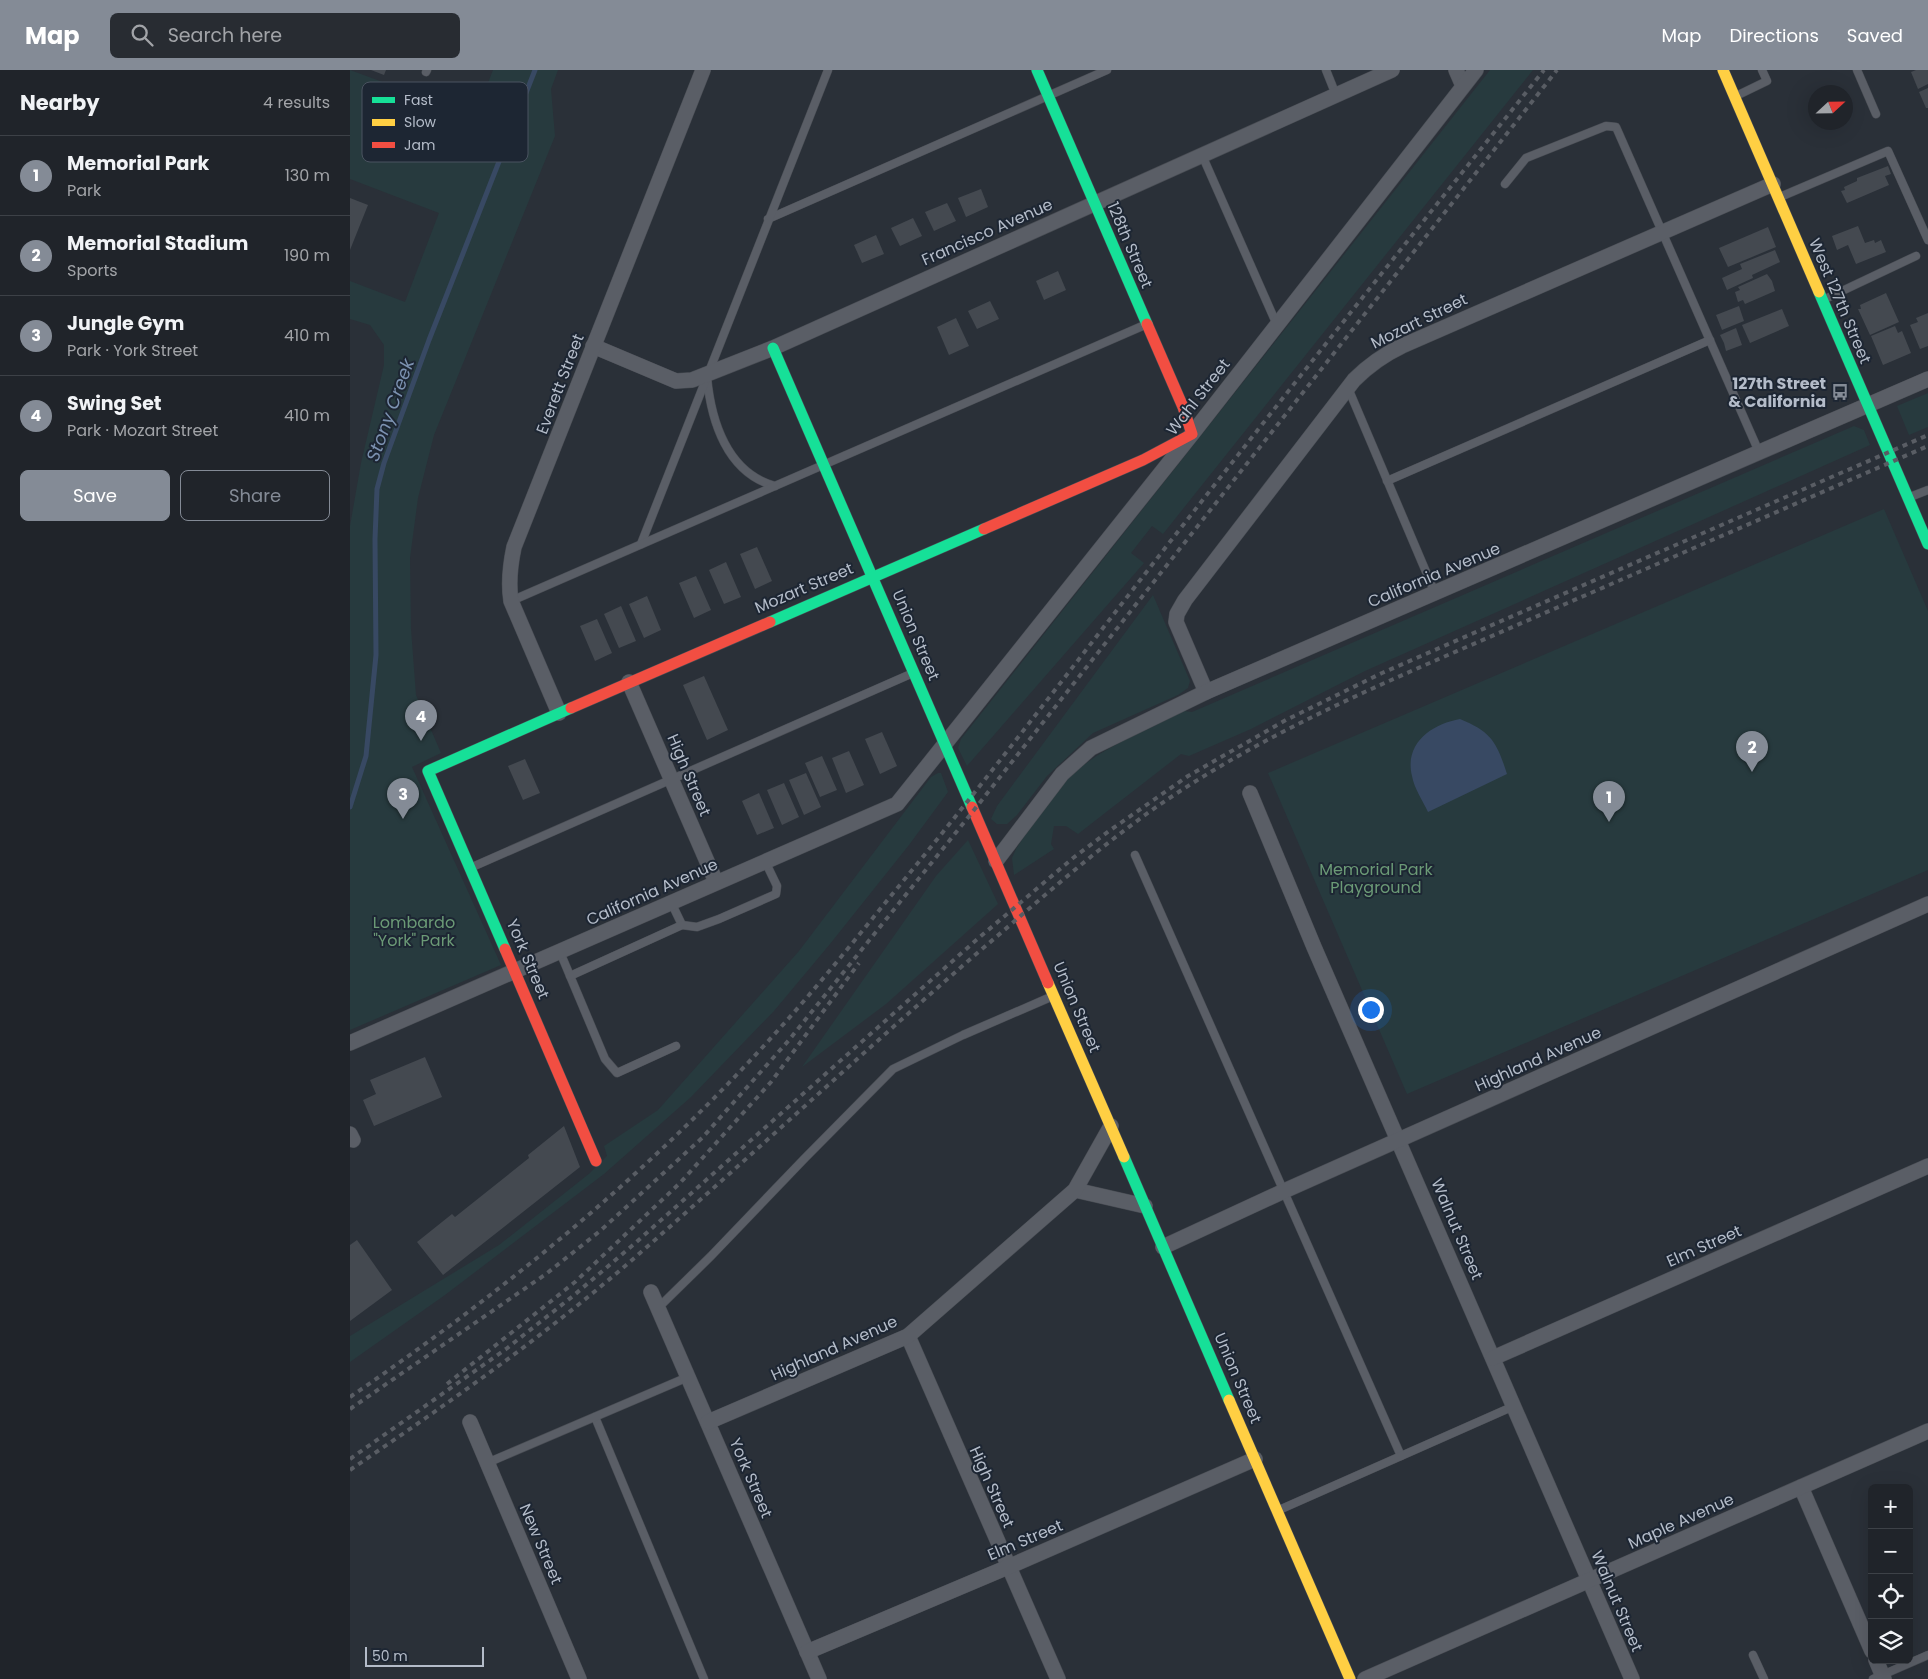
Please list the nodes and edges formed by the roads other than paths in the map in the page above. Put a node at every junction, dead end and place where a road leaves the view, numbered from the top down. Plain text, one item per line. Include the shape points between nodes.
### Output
1 (703, 70) edge
2 (828, 70) edge
3 (1037, 70) edge
4 (1107, 70) edge
5 (1326, 70) edge
6 (1392, 70) edge
7 (1456, 70) edge
8 (1476, 70) edge
9 (1723, 70) edge
10 (1762, 70) edge
11 (1857, 70) edge
12 (1463, 86) junction
13 (1336, 95) junction
14 (1048, 96) junction
15 (1735, 96) junction
16 (1876, 114) dead end
17 (1202, 155) junction
18 (1505, 184) dead end
19 (1776, 191) junction
20 (1095, 203) junction
21 (768, 219) junction
22 (1662, 232) junction
23 (1928, 240) edge
24 (1916, 256) dead end
25 (1823, 300) junction
26 (1147, 324) junction
27 (1277, 325) junction
28 (1710, 340) junction
29 (593, 346) junction
30 (773, 348) junction
31 (706, 375) junction
32 (1928, 379) edge
33 (1348, 388) junction
34 (1868, 405) junction
35 (1192, 434) junction
36 (1759, 452) junction
37 (824, 464) junction
38 (1388, 481) junction
39 (775, 486) junction
40 (1928, 490) edge
41 (1908, 498) junction
42 (641, 544) junction
43 (1928, 544) edge
44 (873, 578) junction
45 (1435, 593) junction
46 (511, 601) junction
47 (914, 673) junction
48 (629, 682) junction
49 (1206, 692) junction
50 (559, 712) junction
51 (945, 743) junction
52 (428, 771) joint
53 (672, 780) junction
54 (1250, 793) dead end
55 (1134, 855) dead end
56 (765, 861) junction
57 (996, 861) junction
58 (470, 868) junction
59 (716, 882) junction
60 (670, 902) junction
61 (1928, 904) edge
62 (682, 925) junction
63 (560, 952) junction
64 (515, 972) junction
65 (570, 976) junction
66 (1054, 996) junction
67 (350, 1043) edge
68 (676, 1046) dead end
69 (1111, 1126) junction
70 (1399, 1140) junction
71 (596, 1161) dead end
72 (1928, 1166) edge
73 (1075, 1190) junction
74 (1284, 1190) junction
75 (1146, 1206) junction
76 (1163, 1247) junction
77 (651, 1292) dead end
78 (658, 1308) junction
79 (908, 1336) junction
80 (1493, 1358) junction
81 (688, 1377) junction
82 (1514, 1406) junction
83 (595, 1417) junction
84 (470, 1422) dead end
85 (708, 1422) junction
86 (1928, 1431) edge
87 (1401, 1456) junction
88 (1255, 1459) junction
89 (487, 1463) junction
90 (1802, 1487) junction
91 (1277, 1510) junction
92 (1008, 1567) junction
93 (1590, 1581) junction
94 (1868, 1642) edge
95 (807, 1652) junction
96 (1754, 1655) dead end
97 (1928, 1655) edge
98 (1877, 1664) edge
99 (1053, 1678) edge
100 (1880, 1678) edge
101 (579, 1679) edge
102 (704, 1679) edge
103 (819, 1679) edge
104 (1350, 1679) edge
105 (1365, 1679) edge
106 (1632, 1679) edge
107 (1764, 1679) edge

1 - 29 street, Everett Street
2 - 21 lane
3 - 14 street, 128th Street
4 - 14 lane
5 - 13 lane
6 - 13 street, Francisco Avenue
7 - 12 street
8 - 12 street, Wahl Street
9 - 15 street, West 127th Street
10 - 15 lane via 1767,81
11 - 16 lane
12 - 27 street, Wahl Street
13 - 17 street, Francisco Avenue
14 - 20 street, 128th Street
14 - 21 lane
15 - 19 street, West 127th Street
17 - 20 street, Francisco Avenue
17 - 27 lane
18 - 22 lane via 1526,158 1606,126 1616,127
19 - 22 street, Mozart Street
19 - 23 lane via 1888,151
19 - 25 street, West 127th Street
20 - 26 street, 128th Street
20 - 30 street, Francisco Avenue
21 - 31 lane
22 - 28 lane
22 - 33 street, Mozart Street via 1395,349 1376,360
24 - 25 lane
25 - 34 street, West 127th Street
26 - 35 street, 128th Street
26 - 37 lane
27 - 35 street, Wahl Street
28 - 36 lane
28 - 38 lane
29 - 31 street, Francisco Avenue via 676,380 692,380
29 - 46 street, Everett Street via 514,547 508,585
30 - 31 street, Francisco Avenue
30 - 37 street, Union Street
31 - 39 lane via 714,419 726,446 750,475
31 - 42 lane
32 - 34 street, California Avenue
33 - 38 lane
33 - 49 street, Mozart Street via 1177,614 1178,628
34 - 36 street, California Avenue
34 - 41 street, West 127th Street
35 - 44 street, Mozart Street via 1143,460
35 - 51 street, Wahl Street
36 - 45 street, California Avenue
37 - 39 lane
37 - 44 street, Union Street
38 - 45 lane
39 - 42 lane
40 - 41 lane
41 - 43 street, West 127th Street
42 - 46 lane
44 - 47 street, Union Street
44 - 48 street, Mozart Street
45 - 49 street, California Avenue
46 - 50 street, Everett Street
47 - 51 street, Union Street
47 - 53 lane
48 - 50 street, Mozart Street
48 - 53 street, High Street
49 - 57 street, California Avenue via 1091,748 1062,774
50 - 52 street, Mozart Street
51 - 56 street, California Avenue via 897,804
51 - 57 street, Union Street
52 - 58 street, York Street
53 - 58 lane
53 - 59 street, High Street
54 - 70 street, Walnut Street
55 - 74 lane
56 - 59 street, California Avenue
56 - 62 lane via 777,886 776,894 697,927
57 - 66 street, Union Street
58 - 64 street, York Street
59 - 60 street, California Avenue
60 - 62 lane
60 - 63 street, California Avenue
61 - 70 street, Highland Avenue
62 - 65 lane
63 - 64 street, California Avenue
63 - 65 lane
64 - 67 street, California Avenue
64 - 71 street, York Street
65 - 68 lane via 605,1059 617,1073
66 - 69 street, Union Street
66 - 78 lane via 893,1069
69 - 73 street, Highland Avenue
69 - 75 street, Union Street
70 - 74 street, Highland Avenue
70 - 80 street, Walnut Street
72 - 80 street, Elm Street
73 - 75 street
73 - 79 street, Highland Avenue
74 - 76 street, Highland Avenue
74 - 87 lane
75 - 76 street, Union Street
76 - 88 street, Union Street
77 - 78 street, York Street
78 - 81 street, York Street
79 - 85 street, Highland Avenue
79 - 92 street, High Street
80 - 82 street, Walnut Street
81 - 83 lane
81 - 85 street, York Street
82 - 87 lane
82 - 93 street, Walnut Street
83 - 89 lane
83 - 102 lane
84 - 89 street, New Street
85 - 95 street, York Street
86 - 90 street, Maple Avenue
87 - 91 lane
88 - 91 street, Union Street
88 - 92 street, Elm Street
89 - 101 street, New Street
90 - 93 street, Maple Avenue
90 - 94 street
91 - 104 street, Union Street
92 - 95 street, Elm Street
92 - 99 street, High Street
93 - 105 street, Maple Avenue
93 - 106 street, Walnut Street
95 - 103 street, York Street
96 - 107 lane
97 - 100 lane
98 - 100 street

